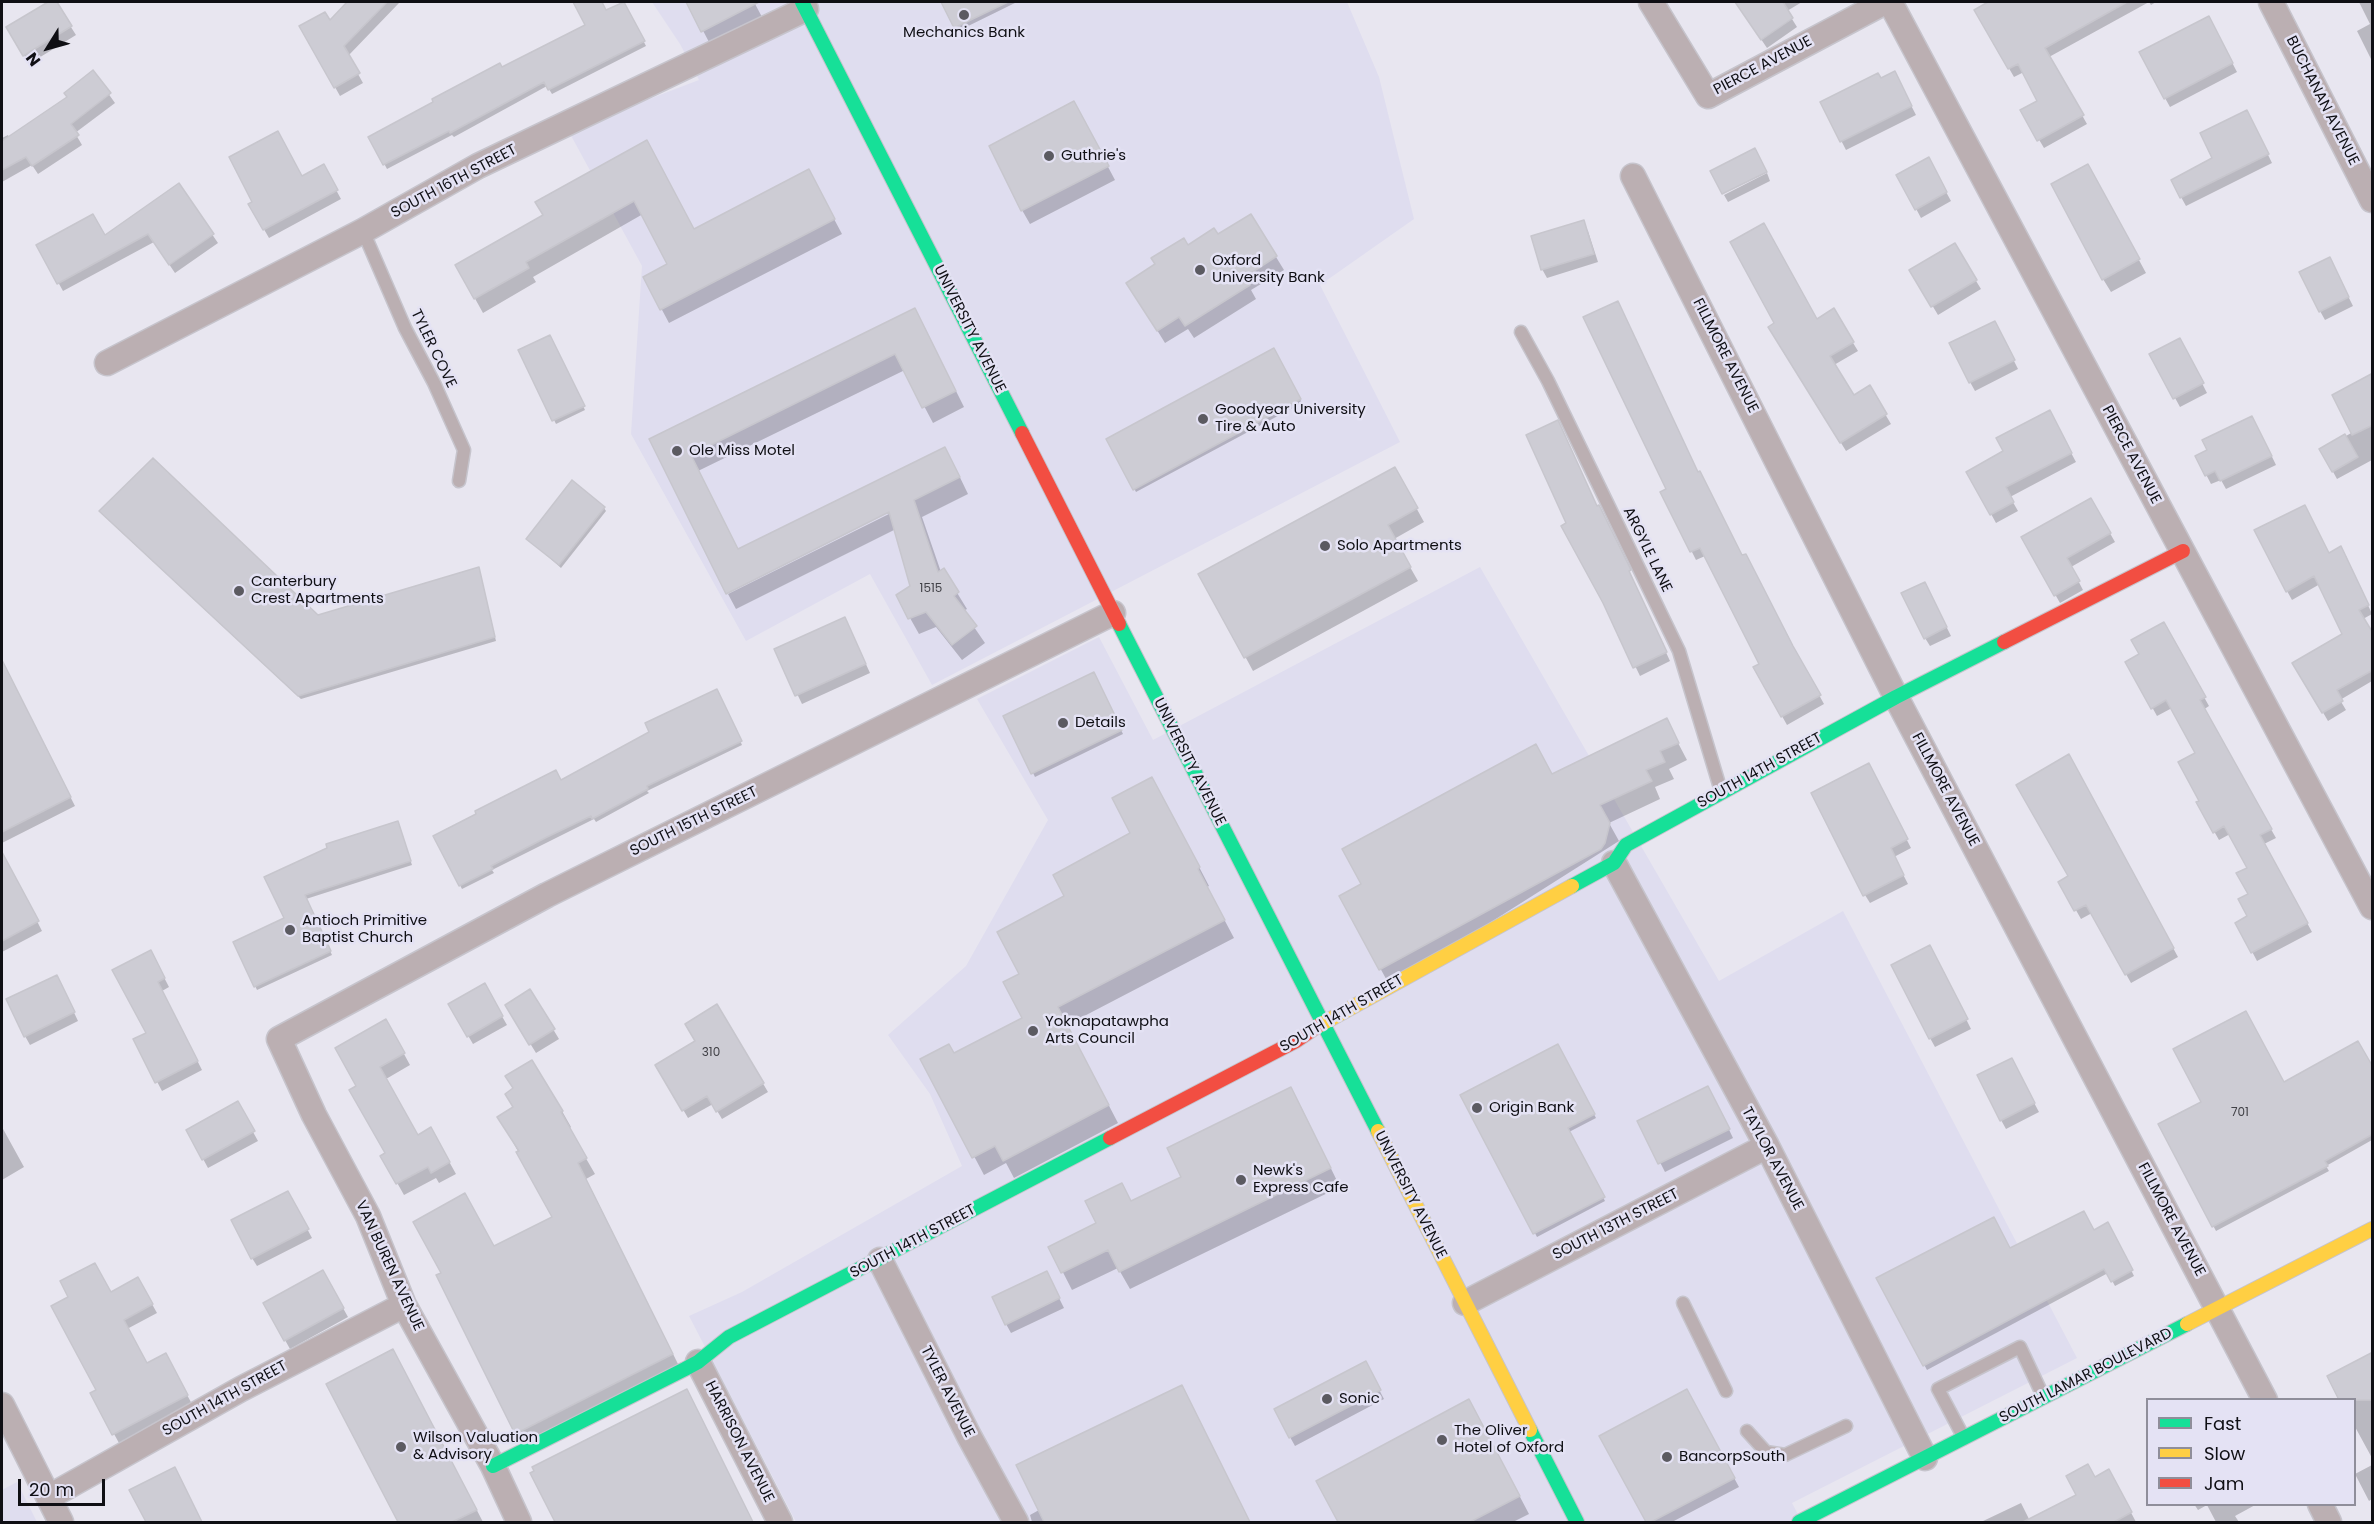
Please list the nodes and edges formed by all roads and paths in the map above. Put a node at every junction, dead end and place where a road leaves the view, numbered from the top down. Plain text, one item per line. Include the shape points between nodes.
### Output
1 (1651, 2) edge
2 (1885, 2) edge
3 (1890, 2) edge
4 (2271, 2) edge
5 (804, 5) edge
6 (1633, 176) dead end
7 (2373, 200) edge
8 (363, 231) junction
9 (1521, 332) dead end
10 (107, 363) dead end
11 (459, 481) dead end
12 (2183, 551) junction
13 (1113, 613) junction
14 (1896, 697) junction
15 (1722, 792) junction
16 (1614, 863) junction
17 (2373, 908) edge
18 (1322, 1023) junction
19 (279, 1039) joint
20 (1767, 1146) junction
21 (2373, 1229) edge
22 (880, 1260) junction
23 (1465, 1303) junction
24 (1683, 1303) dead end
25 (404, 1305) junction
26 (2217, 1308) junction
27 (698, 1362) junction
28 (1726, 1391) dead end
29 (2044, 1397) junction
30 (2264, 1398) edge
31 (2, 1405) edge
32 (1846, 1426) dead end
33 (1747, 1431) dead end
34 (1964, 1438) junction
35 (1925, 1458) junction
36 (493, 1466) junction
37 (49, 1497) junction
38 (2321, 1506) edge
39 (61, 1522) edge
40 (519, 1522) edge
41 (780, 1522) edge
42 (1016, 1522) edge
43 (1577, 1522) edge
44 (1799, 1522) edge
45 (2329, 1522) edge

1 - 2 street, PIERCE AVENUE via 1708,96
3 - 12 street, PIERCE AVENUE
4 - 7 street, BUCHANAN AVENUE
5 - 8 street, SOUTH 16TH STREET via 478,166
5 - 13 street, UNIVERSITY AVENUE
6 - 14 street, FILLMORE AVENUE
8 - 10 street, SOUTH 16TH STREET
8 - 11 lane, TYLER COVE via 464,450
9 - 15 lane, ARGYLE LANE via 1678,651
12 - 14 street, SOUTH 14TH STREET
12 - 17 street, PIERCE AVENUE
13 - 18 street, UNIVERSITY AVENUE
13 - 19 street, SOUTH 15TH STREET via 547,895
14 - 15 street, SOUTH 14TH STREET
14 - 26 street, FILLMORE AVENUE
15 - 16 street, SOUTH 14TH STREET via 1626,845
16 - 18 street, SOUTH 14TH STREET
16 - 20 street, TAYLOR AVENUE
18 - 22 street, SOUTH 14TH STREET via 1296,1041
18 - 23 street, UNIVERSITY AVENUE
19 - 25 street, VAN BUREN AVENUE via 314,1116 368,1216
20 - 23 street, SOUTH 13TH STREET
20 - 35 street, TAYLOR AVENUE
21 - 26 street, SOUTH LAMAR BOULEVARD
22 - 27 street, SOUTH 14TH STREET via 729,1337
22 - 42 street, TYLER AVENUE
23 - 43 street, UNIVERSITY AVENUE
24 - 28 lane
25 - 36 street, VAN BUREN AVENUE
25 - 37 street, SOUTH 14TH STREET via 241,1389
26 - 29 street, SOUTH LAMAR BOULEVARD
26 - 30 street, FILLMORE AVENUE
27 - 36 street, SOUTH 14TH STREET
27 - 41 street, HARRISON AVENUE
29 - 34 street, SOUTH LAMAR BOULEVARD
29 - 34 lane via 2020,1347 1938,1389
31 - 37 street
32 - 33 lane via 1785,1455 1766,1452
34 - 35 street, SOUTH LAMAR BOULEVARD
35 - 44 street, SOUTH LAMAR BOULEVARD
36 - 40 street, VAN BUREN AVENUE
37 - 39 street
38 - 45 street

